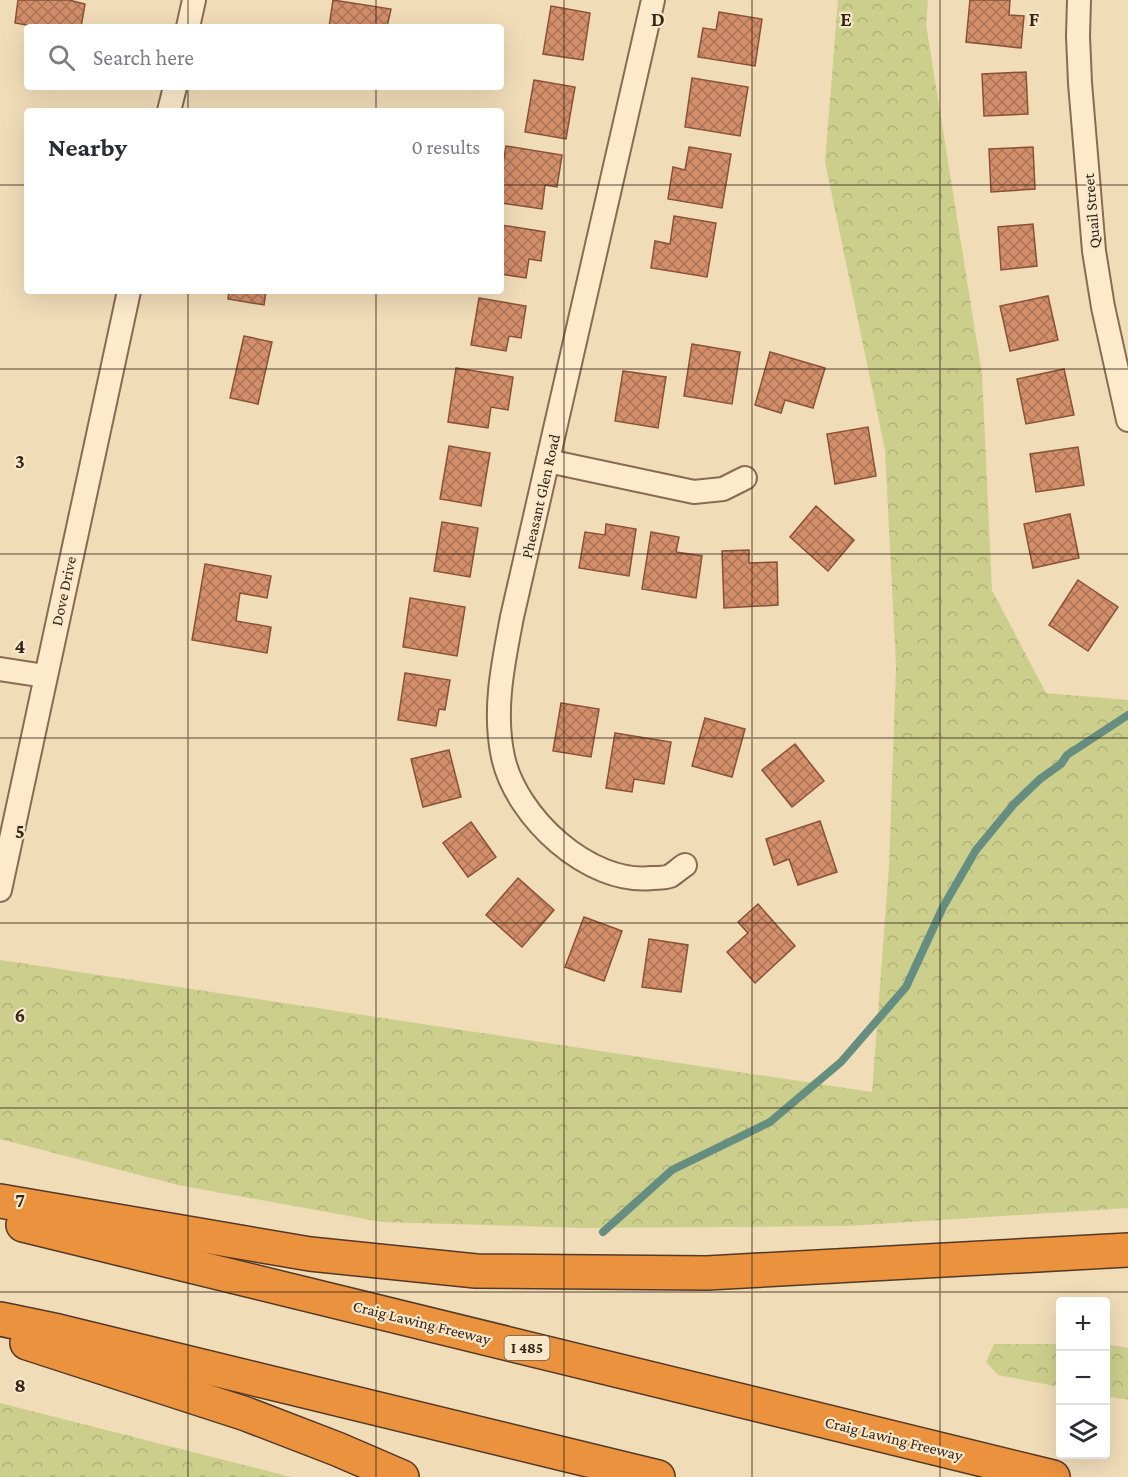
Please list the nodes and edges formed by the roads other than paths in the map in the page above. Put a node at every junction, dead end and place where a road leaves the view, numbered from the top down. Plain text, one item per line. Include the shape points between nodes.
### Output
1 (194, 0) edge
2 (653, 0) edge
3 (1079, 0) edge
4 (189, 24) edge
5 (174, 90) edge
6 (170, 108) edge
7 (128, 294) edge
8 (1121, 351) edge
9 (1128, 420) edge
10 (549, 461) junction
11 (745, 478) dead end
12 (0, 669) edge
13 (45, 676) junction
14 (685, 865) dead end
15 (0, 890) edge
16 (0, 1201) edge
17 (0, 1219) edge
18 (1128, 1250) edge
19 (0, 1319) edge
20 (0, 1334) edge
21 (402, 1477) edge
22 (658, 1477) edge
23 (1053, 1477) edge

1 - 4 street
2 - 10 street, Pheasant Glen Road
3 - 8 street, Quail Street via 1080,83 1094,251
5 - 6 street
7 - 13 street, Dove Drive
8 - 9 street, Quail Street
10 - 11 street via 694,492 723,489
10 - 14 street, Pheasant Glen Road via 501,678 498,720 503,759 519,796 540,824 590,865 617,876 641,879 669,876
12 - 13 street
13 - 15 street, Dove Drive
16 - 18 highway via 310,1254 476,1270 707,1273
17 - 23 highway, Craig Lawing Freeway / I 485
19 - 22 highway
20 - 21 highway via 246,1414

